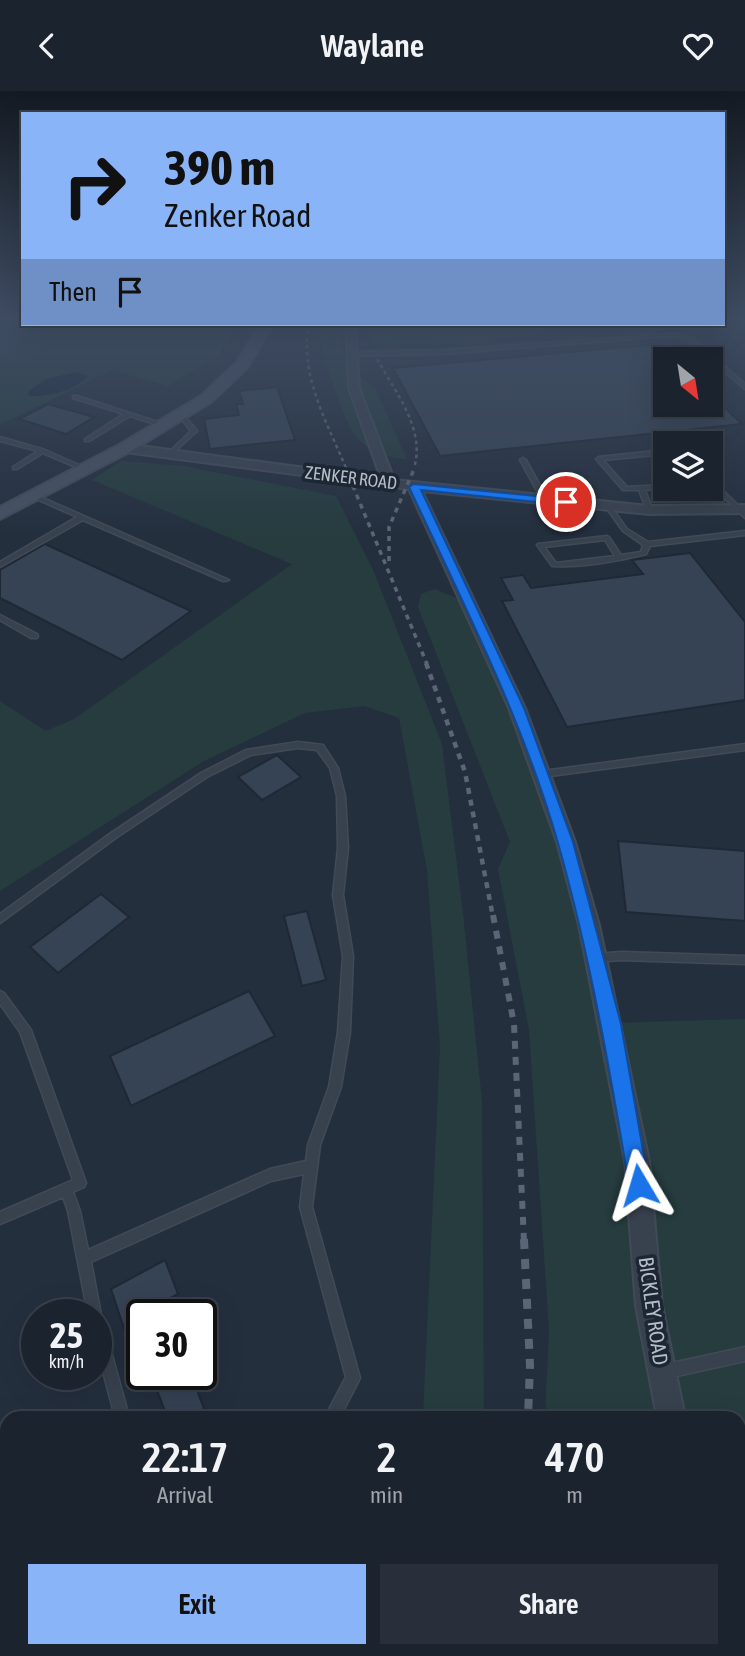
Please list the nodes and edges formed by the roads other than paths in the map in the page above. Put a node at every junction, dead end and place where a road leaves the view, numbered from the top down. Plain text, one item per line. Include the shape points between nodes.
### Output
1 (216, 388) edge
2 (354, 388) edge
3 (75, 397) dead end
4 (129, 414) junction
5 (180, 415) junction
6 (164, 425) junction
7 (0, 439) edge
8 (87, 440) dead end
9 (125, 448) junction
10 (43, 451) junction
11 (653, 453) edge
12 (170, 454) junction
13 (523, 460) dead end
14 (15, 468) dead end
15 (85, 469) junction
16 (389, 484) junction
17 (414, 487) junction
18 (653, 489) edge
19 (642, 490) junction
20 (723, 493) edge
21 (34, 496) junction
22 (545, 500) junction
23 (608, 506) junction
24 (649, 509) junction
25 (742, 511) edge
26 (0, 513) edge
27 (83, 517) junction
28 (745, 533) edge
29 (647, 544) junction
30 (619, 557) junction
31 (0, 565) edge
32 (225, 580) dead end
33 (0, 617) edge
34 (34, 636) dead end
35 (745, 747) edge
36 (542, 773) junction
37 (0, 919) edge
38 (596, 958) junction
39 (745, 960) edge
40 (0, 996) edge
41 (311, 1166) junction
42 (65, 1189) junction
43 (0, 1219) edge
44 (83, 1259) junction
45 (92, 1299) edge
46 (745, 1354) edge
47 (662, 1372) junction
48 (112, 1378) edge
49 (120, 1411) edge
50 (335, 1411) edge
51 (670, 1411) edge

1 - 5 street
2 - 16 street
3 - 4 lane
4 - 6 lane
4 - 8 lane
5 - 6 street
5 - 12 lane via 194,431
6 - 9 street
7 - 10 lane
9 - 12 street, ZENKER ROAD
9 - 15 street
10 - 14 lane
10 - 15 lane
11 - 19 lane via 599,459 625,489
12 - 16 street, ZENKER ROAD
13 - 22 lane
15 - 21 street
16 - 17 street, ZENKER ROAD
17 - 22 street, ZENKER ROAD
17 - 36 street, BICKLEY ROAD via 517,708
18 - 19 lane
19 - 24 lane
20 - 25 lane
21 - 26 street
21 - 27 lane
22 - 23 street, ZENKER ROAD
23 - 24 street, ZENKER ROAD
23 - 29 lane via 625,530
24 - 25 street, ZENKER ROAD
27 - 31 lane
27 - 32 lane
28 - 29 lane
29 - 30 lane via 643,553
30 - 30 lane via 554,565 540,545 607,538
33 - 34 lane
35 - 36 lane
36 - 38 street, BICKLEY ROAD via 566,842
37 - 41 lane via 114,835 215,769 249,752 298,745 320,747 334,768 341,796 338,895 348,956 344,1033 335,1087
38 - 39 lane
38 - 47 street, BICKLEY ROAD via 637,1161 649,1306
40 - 42 lane via 25,1030 80,1182
41 - 44 lane via 270,1175
41 - 50 lane via 306,1207 353,1378
42 - 43 lane
42 - 44 lane
44 - 45 lane
46 - 47 lane
47 - 51 street, BICKLEY ROAD
48 - 49 lane

